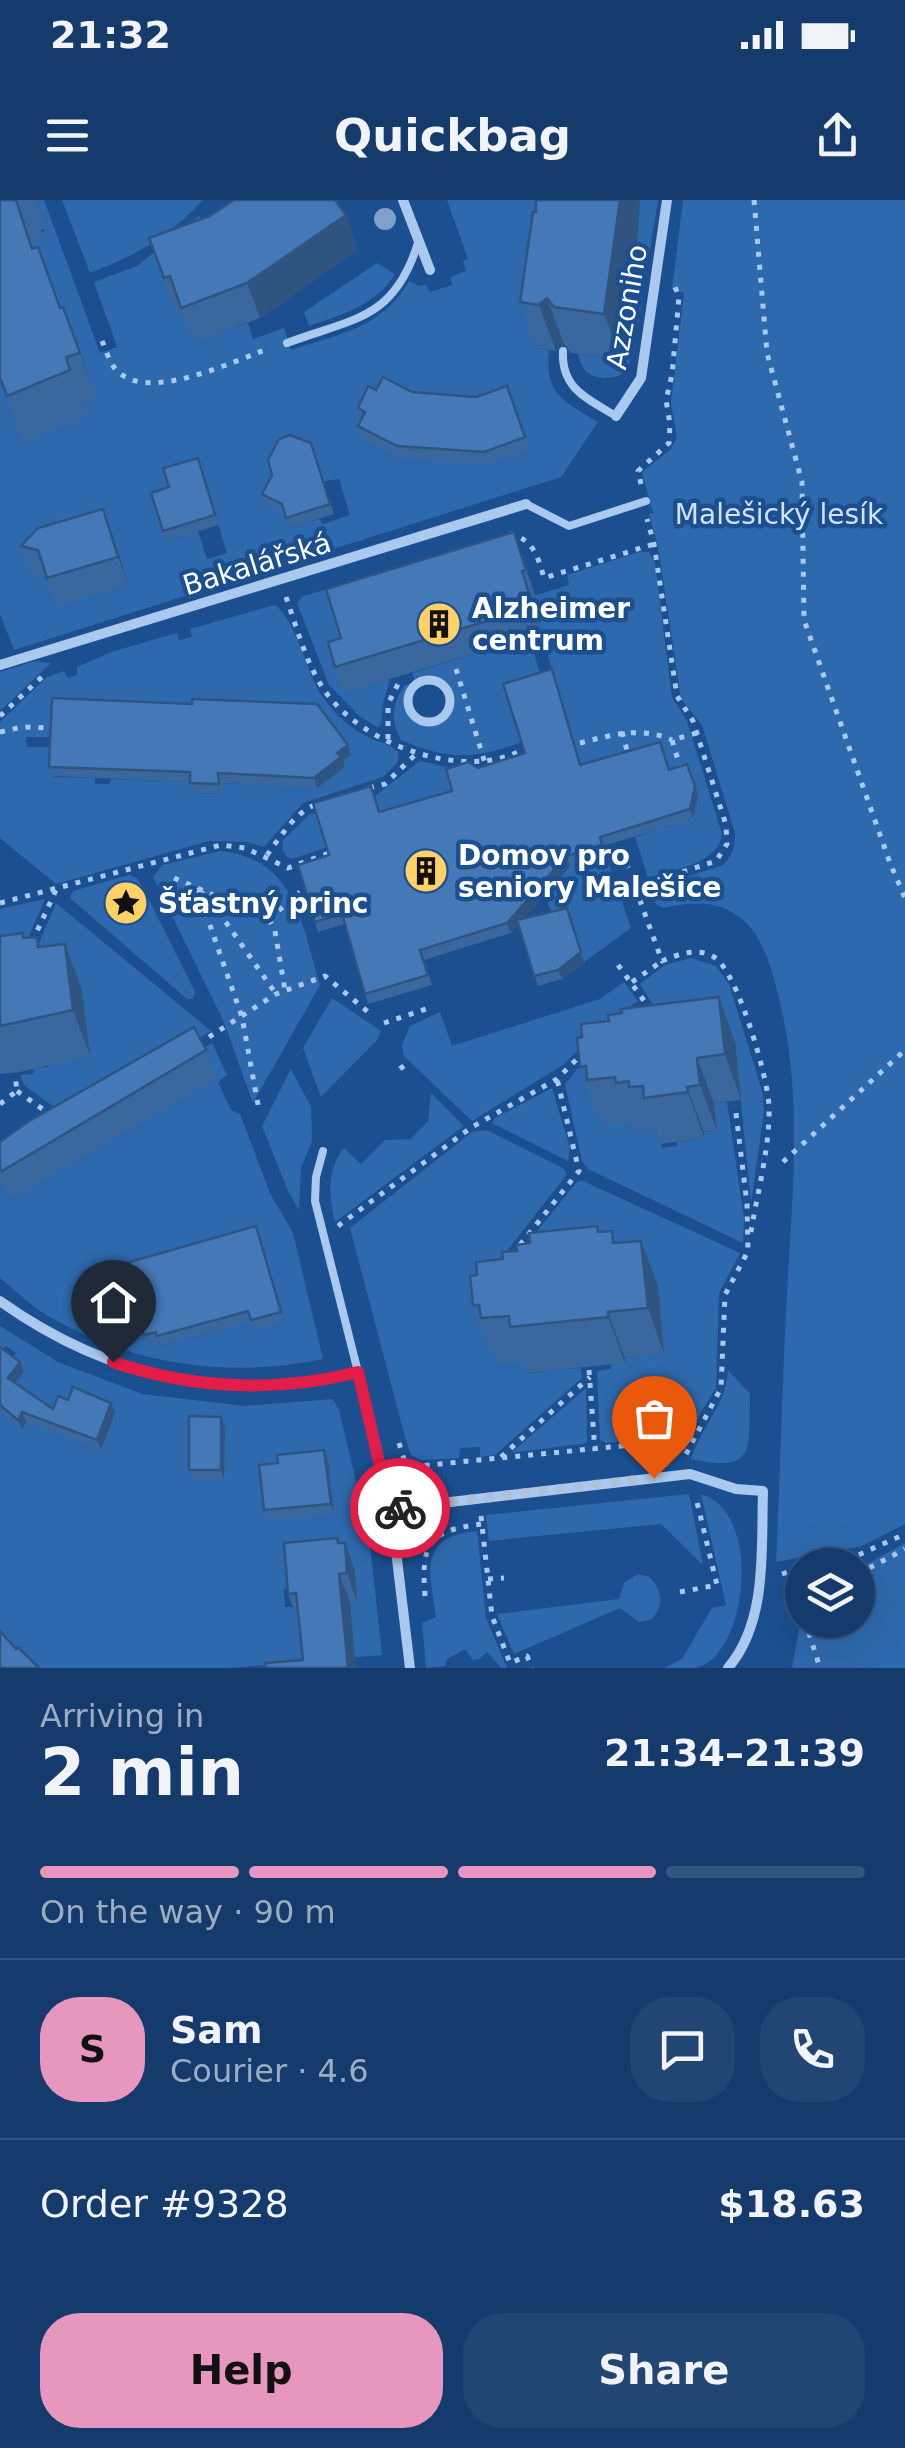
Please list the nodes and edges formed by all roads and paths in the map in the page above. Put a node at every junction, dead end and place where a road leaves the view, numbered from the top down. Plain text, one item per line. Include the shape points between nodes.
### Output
1 (403, 200) edge
2 (668, 200) edge
3 (754, 200) edge
4 (420, 238) junction
5 (430, 270) dead end
6 (673, 281) dead end
7 (102, 341) dead end
8 (288, 343) joint
9 (563, 352) dead end
10 (616, 416) joint
11 (638, 471) dead end
12 (646, 501) joint
13 (526, 504) joint
14 (516, 535) edge
15 (654, 544) junction
16 (281, 581) junction
17 (0, 665) edge
18 (456, 669) dead end
19 (399, 682) dead end
20 (410, 693) joint
21 (50, 728) edge
22 (0, 732) edge
23 (622, 732) junction
24 (697, 733) junction
25 (388, 739) junction
26 (672, 740) junction
27 (534, 742) edge
28 (580, 743) dead end
29 (418, 752) junction
30 (628, 754) edge
31 (485, 763) junction
32 (681, 772) edge
33 (366, 789) edge
34 (328, 800) edge
35 (622, 851) dead end
36 (330, 853) edge
37 (267, 856) junction
38 (174, 878) dead end
39 (197, 888) junction
40 (634, 888) junction
41 (56, 890) junction
42 (300, 892) edge
43 (905, 898) edge
44 (0, 902) edge
45 (269, 919) junction
46 (27, 954) edge
47 (662, 961) junction
48 (618, 965) dead end
49 (631, 982) junction
50 (285, 991) junction
51 (276, 994) junction
52 (645, 1002) junction
53 (426, 1010) dead end
54 (632, 1012) edge
55 (374, 1016) dead end
56 (242, 1018) junction
57 (657, 1019) edge
58 (384, 1023) dead end
59 (594, 1043) edge
60 (188, 1050) edge
61 (905, 1050) edge
62 (406, 1063) dead end
63 (400, 1069) dead end
64 (16, 1076) dead end
65 (556, 1079) junction
66 (17, 1091) junction
67 (0, 1104) edge
68 (735, 1105) dead end
69 (258, 1110) dead end
70 (65, 1126) edge
71 (323, 1150) dead end
72 (784, 1162) dead end
73 (321, 1230) junction
74 (748, 1251) junction
75 (511, 1256) edge
76 (0, 1301) edge
77 (358, 1372) junction
78 (398, 1439) dead end
79 (692, 1439) junction
80 (595, 1450) junction
81 (498, 1459) junction
82 (690, 1474) junction
83 (390, 1509) junction
84 (905, 1534) edge
85 (874, 1548) edge
86 (905, 1549) edge
87 (875, 1565) edge
88 (504, 1578) dead end
89 (488, 1579) junction
90 (680, 1592) dead end
91 (425, 1599) dead end
92 (811, 1638) edge
93 (410, 1668) edge
94 (532, 1668) edge
95 (728, 1668) edge
96 (820, 1668) edge

1 - 4 street
2 - 10 street, Azzoniho via 641,378
3 - 43 path via 767,354 802,482 804,620
4 - 5 street
4 - 8 lane via 391,298
6 - 11 path via 679,297 666,400 671,434 663,451
7 - 8 path via 121,375 152,384
9 - 10 lane via 562,369 572,386
12 - 13 lane via 569,526
12 - 15 path
13 - 16 street, Bakalářská
14 - 15 path via 536,550 544,578
15 - 24 path via 677,696
16 - 17 street, Bakalářská
16 - 25 path via 324,690 355,722
18 - 31 path
19 - 25 path via 388,704
20 - 20 street via 411,712 423,721 435,721 449,708 447,690 435,680 420,682
21 - 22 path
23 - 26 path
23 - 28 path
23 - 30 path
24 - 26 path
24 - 40 path via 726,825 723,854
25 - 29 path
26 - 32 path
27 - 31 path
29 - 31 path
29 - 33 path via 385,784
34 - 37 path via 310,806
35 - 40 path
36 - 37 path via 288,868
37 - 41 path via 220,845
38 - 39 path
39 - 45 path
39 - 51 path
39 - 56 path
40 - 47 path
41 - 44 path
41 - 46 path
42 - 45 path
45 - 50 path
47 - 49 path
47 - 74 path via 692,952 713,956 728,970 741,1000 770,1111
48 - 49 path
49 - 52 path
50 - 51 path
50 - 55 path via 325,976
51 - 56 path
52 - 54 path
52 - 57 path
53 - 58 path
56 - 60 path
56 - 69 path
59 - 65 path
61 - 72 path
62 - 63 path
64 - 66 path
65 - 73 path via 472,1127 343,1225
65 - 75 path via 579,1171
66 - 67 path
66 - 70 path
68 - 74 path
71 - 73 lane via 315,1190
73 - 77 lane
74 - 79 path via 725,1295 722,1388
76 - 77 street via 65,1342 147,1374 244,1387
77 - 83 street
78 - 81 path via 404,1459 419,1466
79 - 80 path
79 - 82 path via 685,1457
80 - 81 path
80 - 81 path via 590,1374
82 - 83 street
82 - 90 path via 718,1585
82 - 95 street via 763,1490 752,1630
83 - 93 street
84 - 85 path
86 - 87 path
88 - 89 path
89 - 91 path via 481,1524 452,1528 428,1545
89 - 94 path via 492,1616 510,1662 528,1656
92 - 96 path

